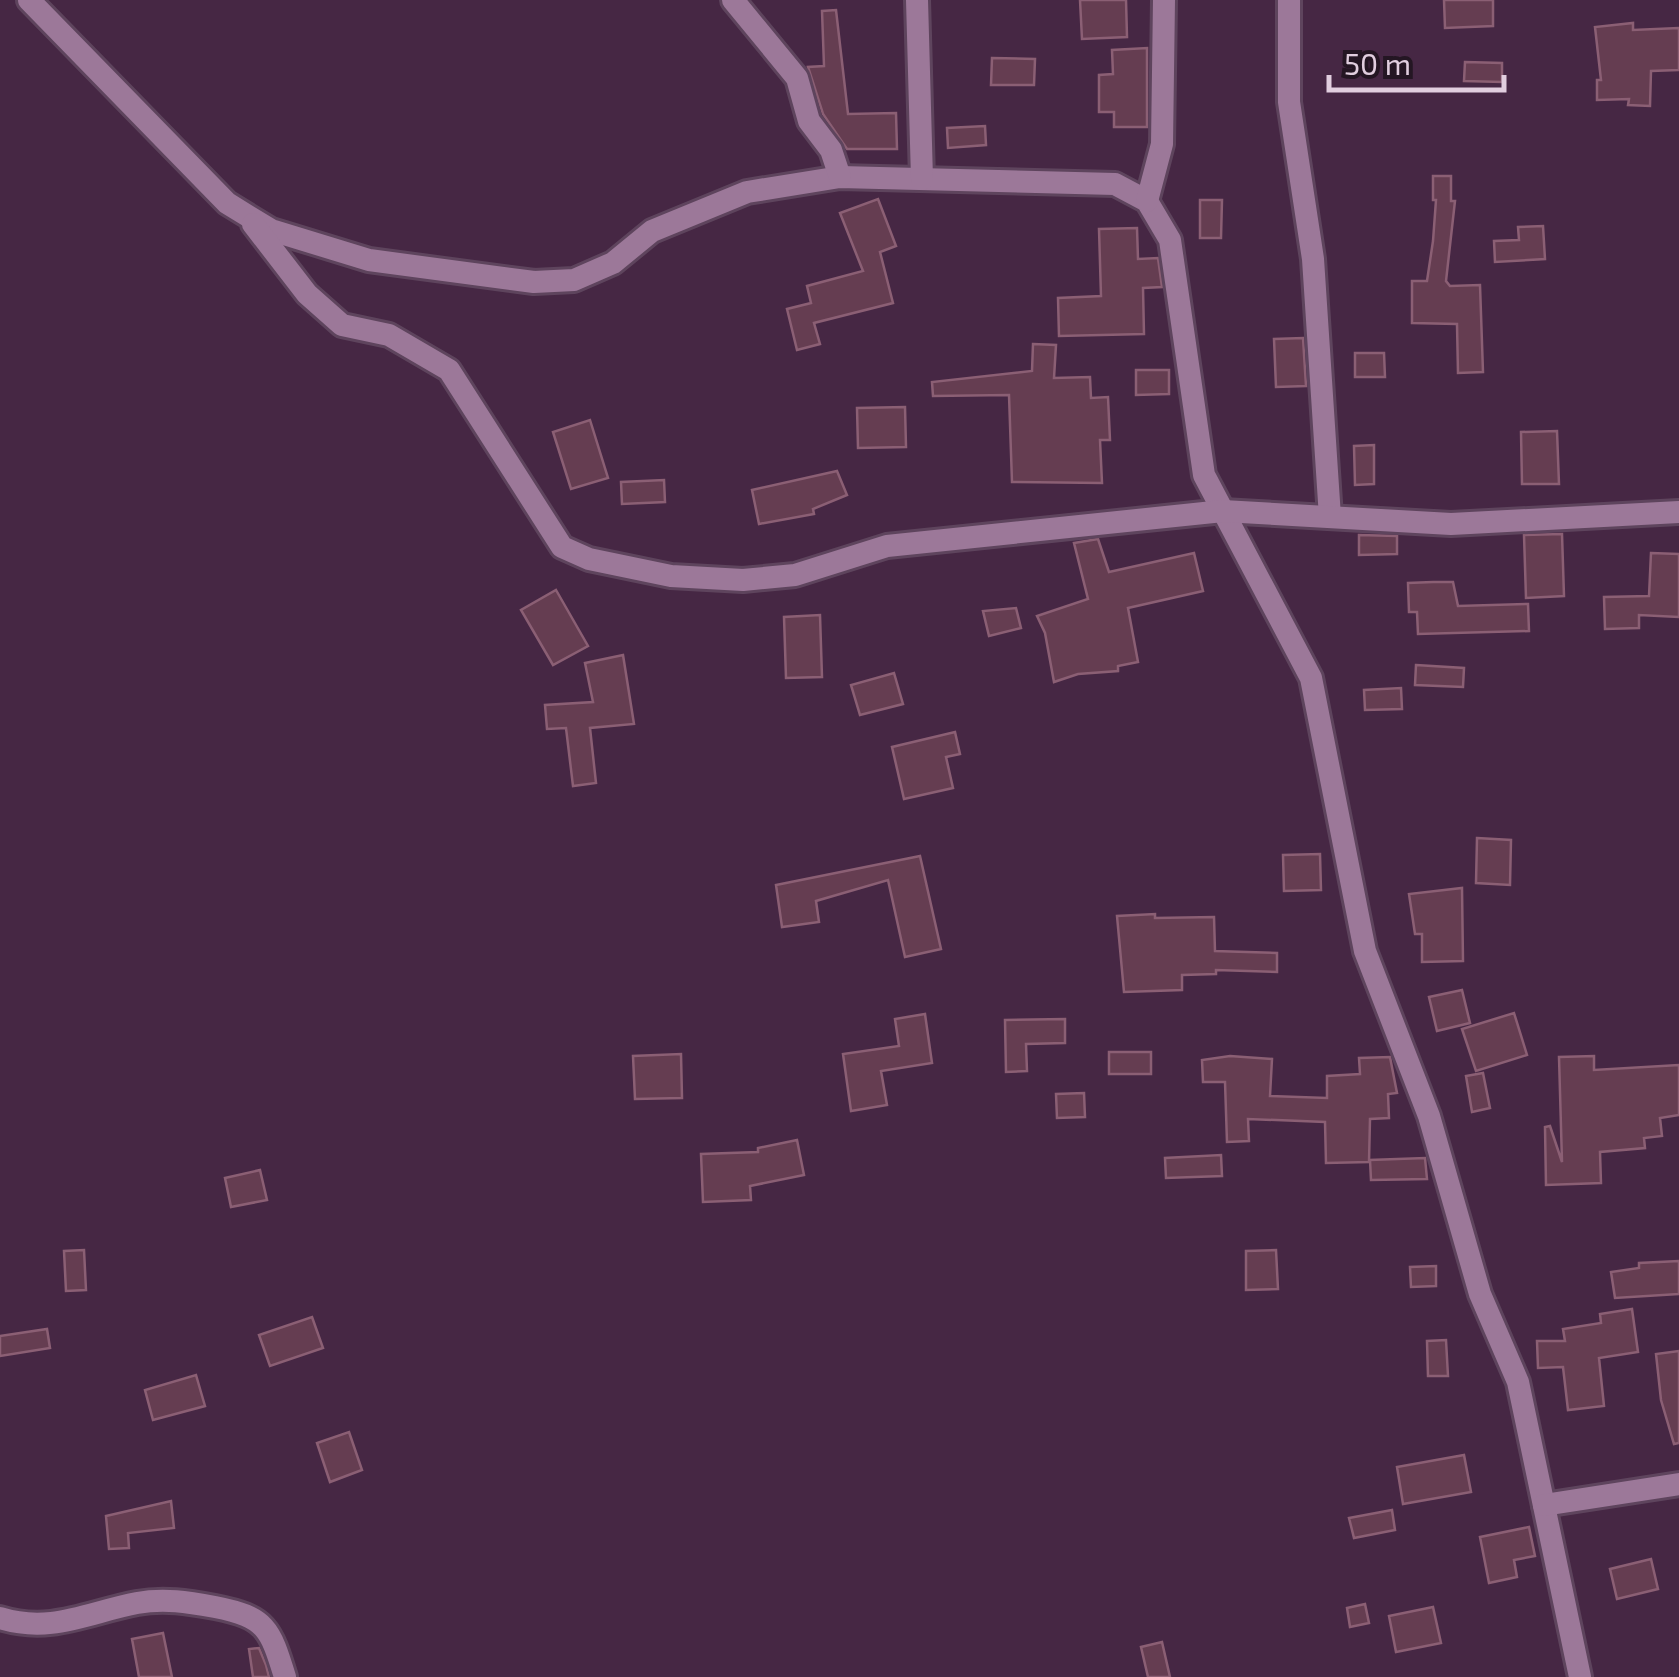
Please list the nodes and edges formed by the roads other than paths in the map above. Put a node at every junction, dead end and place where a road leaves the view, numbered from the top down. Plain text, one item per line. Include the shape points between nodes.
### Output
1 (29, 0) edge
2 (733, 0) edge
3 (917, 0) edge
4 (1164, 0) edge
5 (1289, 0) edge
6 (840, 177) junction
7 (922, 179) junction
8 (1147, 201) junction
9 (246, 215) junction
10 (1223, 511) junction
11 (1679, 512) edge
12 (1330, 518) junction
13 (1679, 1484) edge
14 (1544, 1505) junction
15 (0, 1618) edge
16 (285, 1677) edge
17 (1580, 1677) edge

1 - 9 street via 204,184
2 - 6 street via 797,78 808,121 831,150
3 - 7 street
4 - 8 street via 1162,144
5 - 12 street via 1289,102 1313,259
6 - 7 street
6 - 9 street via 747,192 652,231 614,262 574,280 534,282 369,260 270,230
7 - 8 street via 1115,184
8 - 10 street via 1170,240 1204,475
9 - 10 street via 307,294 342,324 389,334 449,370 562,547 589,560 672,576 743,580 795,575 887,546
10 - 12 street
10 - 14 street via 1310,678 1365,951 1429,1116 1480,1294 1518,1382
11 - 12 street via 1452,524
13 - 14 street
14 - 17 street
15 - 16 street via 17,1624 78,1622 136,1603 178,1600 252,1614 274,1642

